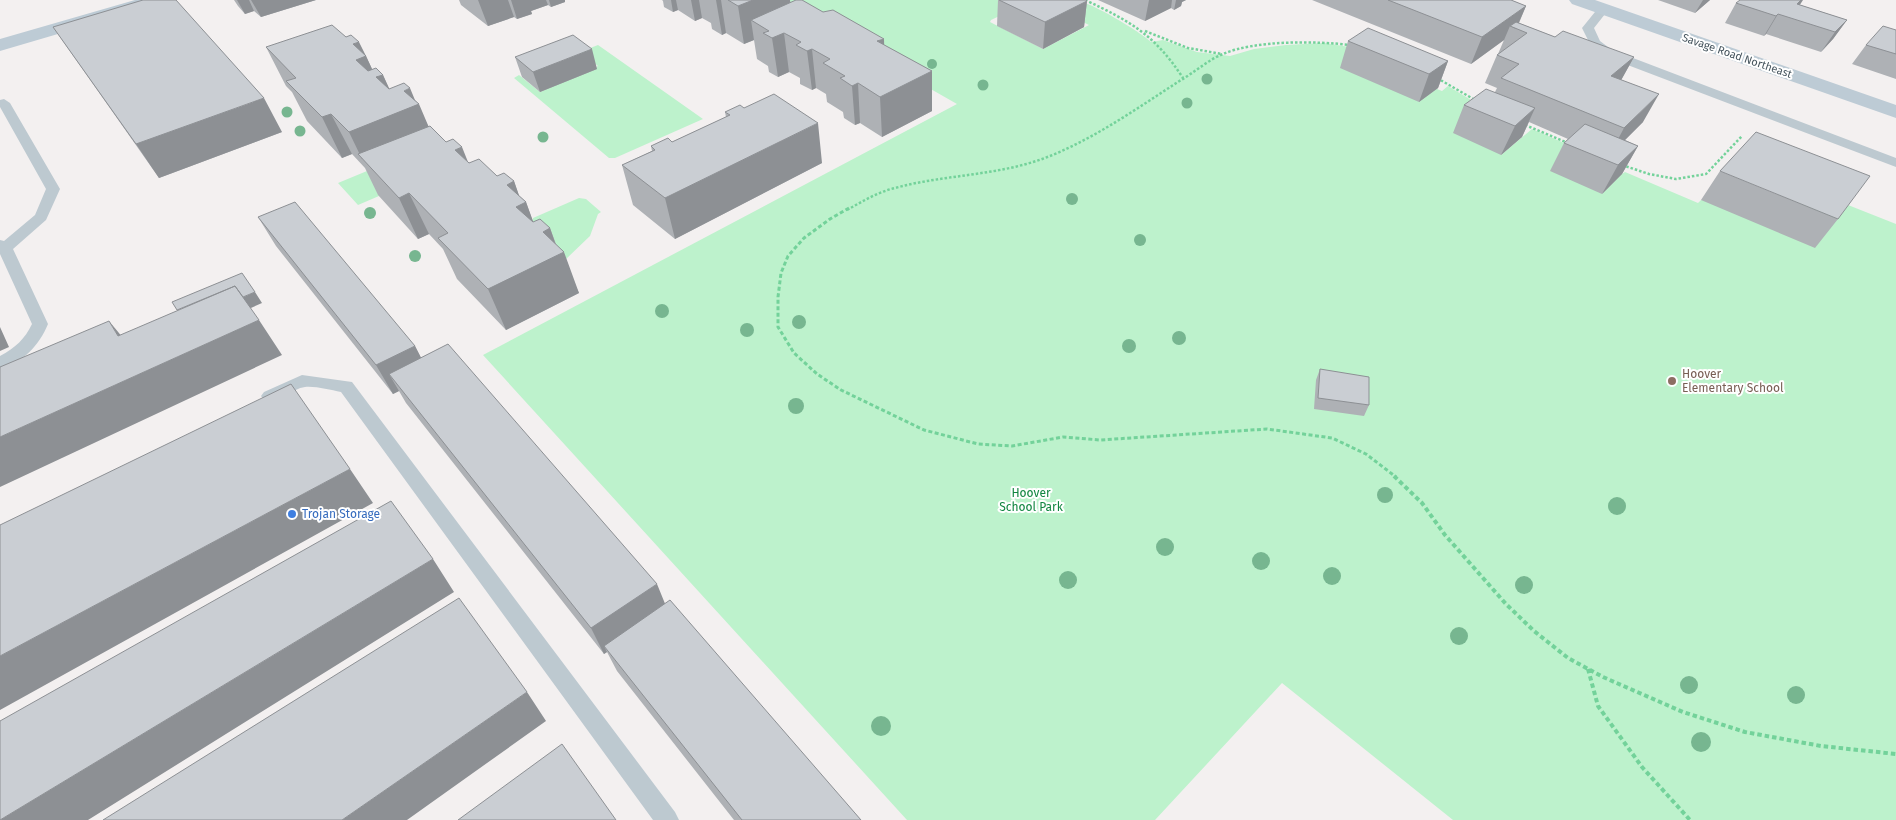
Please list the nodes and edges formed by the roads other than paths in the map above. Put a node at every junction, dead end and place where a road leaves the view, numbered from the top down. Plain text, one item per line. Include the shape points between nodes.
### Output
1 (154, 0) edge
2 (1578, 0) edge
3 (1603, 9) junction
4 (0, 45) edge
5 (4, 103) dead end
6 (1896, 112) edge
7 (1896, 163) edge
8 (3, 247) edge
9 (0, 363) edge
10 (257, 402) edge
11 (667, 820) edge

1 - 4 street
2 - 3 street, Savage Road Northeast
3 - 6 street, Savage Road Northeast
3 - 7 lane via 1588,28 1595,42 1608,53
5 - 8 lane via 53,188 41,217
8 - 9 lane via 40,324 24,350
10 - 11 lane via 302,381 346,386

